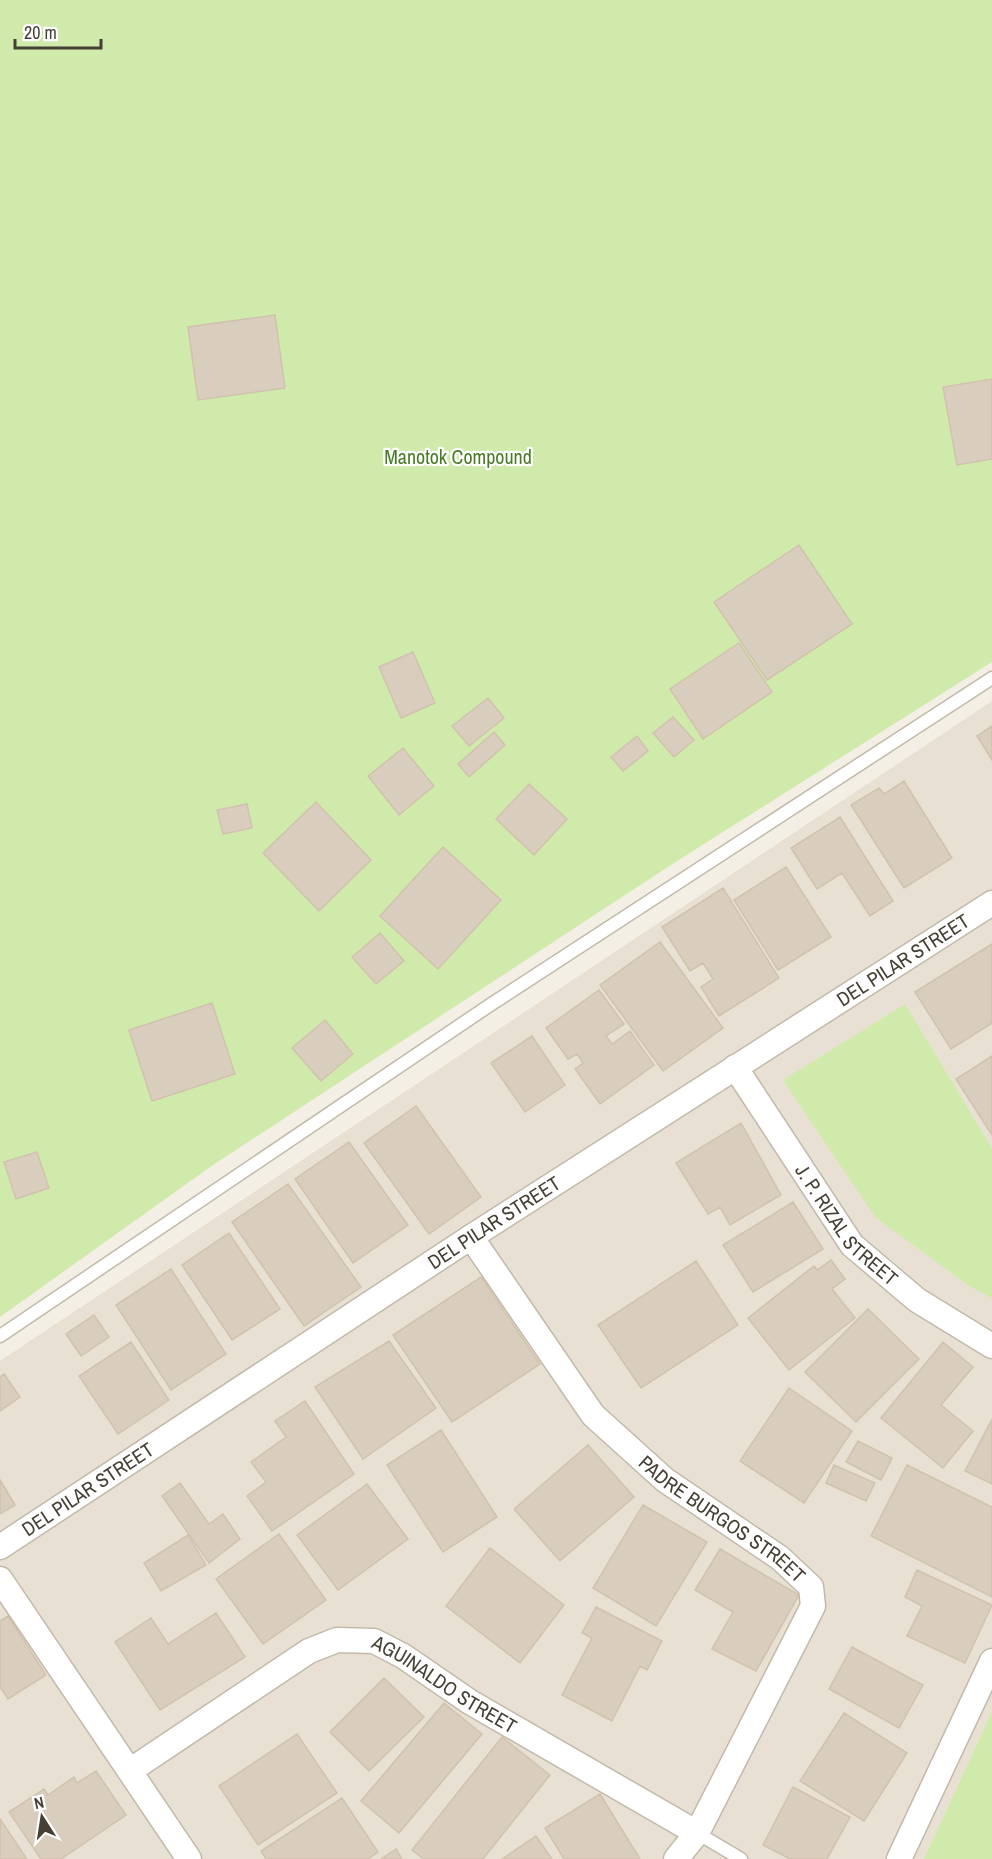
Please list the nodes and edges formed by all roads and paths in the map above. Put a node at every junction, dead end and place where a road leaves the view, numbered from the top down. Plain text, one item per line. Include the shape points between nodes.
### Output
1 (992, 678) edge
2 (992, 903) edge
3 (735, 1067) junction
4 (471, 1237) junction
5 (0, 1336) edge
6 (992, 1346) edge
7 (0, 1547) edge
8 (0, 1579) edge
9 (992, 1662) edge
10 (131, 1770) junction
11 (697, 1833) junction
12 (189, 1859) edge
13 (676, 1859) edge
14 (741, 1859) edge
15 (899, 1859) edge

1 - 5 lane via 490,1005
2 - 3 street, DEL PILAR STREET
3 - 4 street, DEL PILAR STREET
3 - 6 street, J. P. RIZAL STREET via 852,1245 917,1300
4 - 7 street, DEL PILAR STREET
4 - 11 street, PADRE BURGOS STREET via 593,1415 665,1480 780,1558 811,1587 813,1606
8 - 10 street
9 - 15 street
10 - 11 street, AGUINALDO STREET via 309,1651 337,1640 374,1641 470,1702
10 - 12 street
11 - 13 street, PADRE BURGOS STREET
11 - 14 lane

